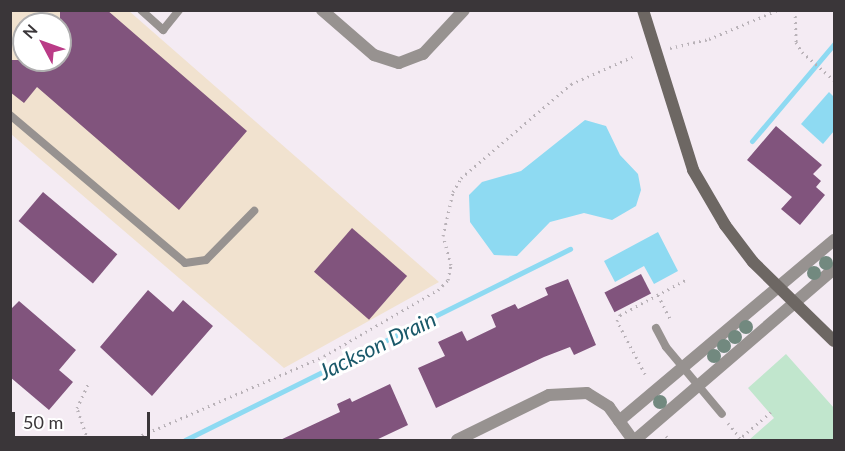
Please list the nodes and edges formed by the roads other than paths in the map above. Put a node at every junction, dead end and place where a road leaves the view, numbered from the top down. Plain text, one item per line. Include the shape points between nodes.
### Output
1 (141, 10) edge
2 (179, 10) edge
3 (322, 10) edge
4 (464, 10) edge
5 (644, 10) edge
6 (10, 115) edge
7 (254, 211) dead end
8 (834, 240) edge
9 (834, 269) edge
10 (776, 286) junction
11 (794, 303) junction
12 (656, 328) dead end
13 (834, 341) edge
14 (683, 367) junction
15 (699, 386) junction
16 (722, 414) road end
17 (619, 421) junction
18 (457, 441) edge
19 (634, 441) edge

1 - 2 lane via 163,30
3 - 4 street via 374,55 399,63 423,54
5 - 10 street via 693,170 725,225
6 - 7 lane via 185,263 206,260
8 - 10 street
9 - 11 street
10 - 11 street
10 - 14 street
11 - 13 street
11 - 15 street
12 - 14 lane
14 - 15 lane
14 - 17 street
15 - 16 lane
15 - 19 street
17 - 18 street via 609,407 587,393 549,394
17 - 19 street

